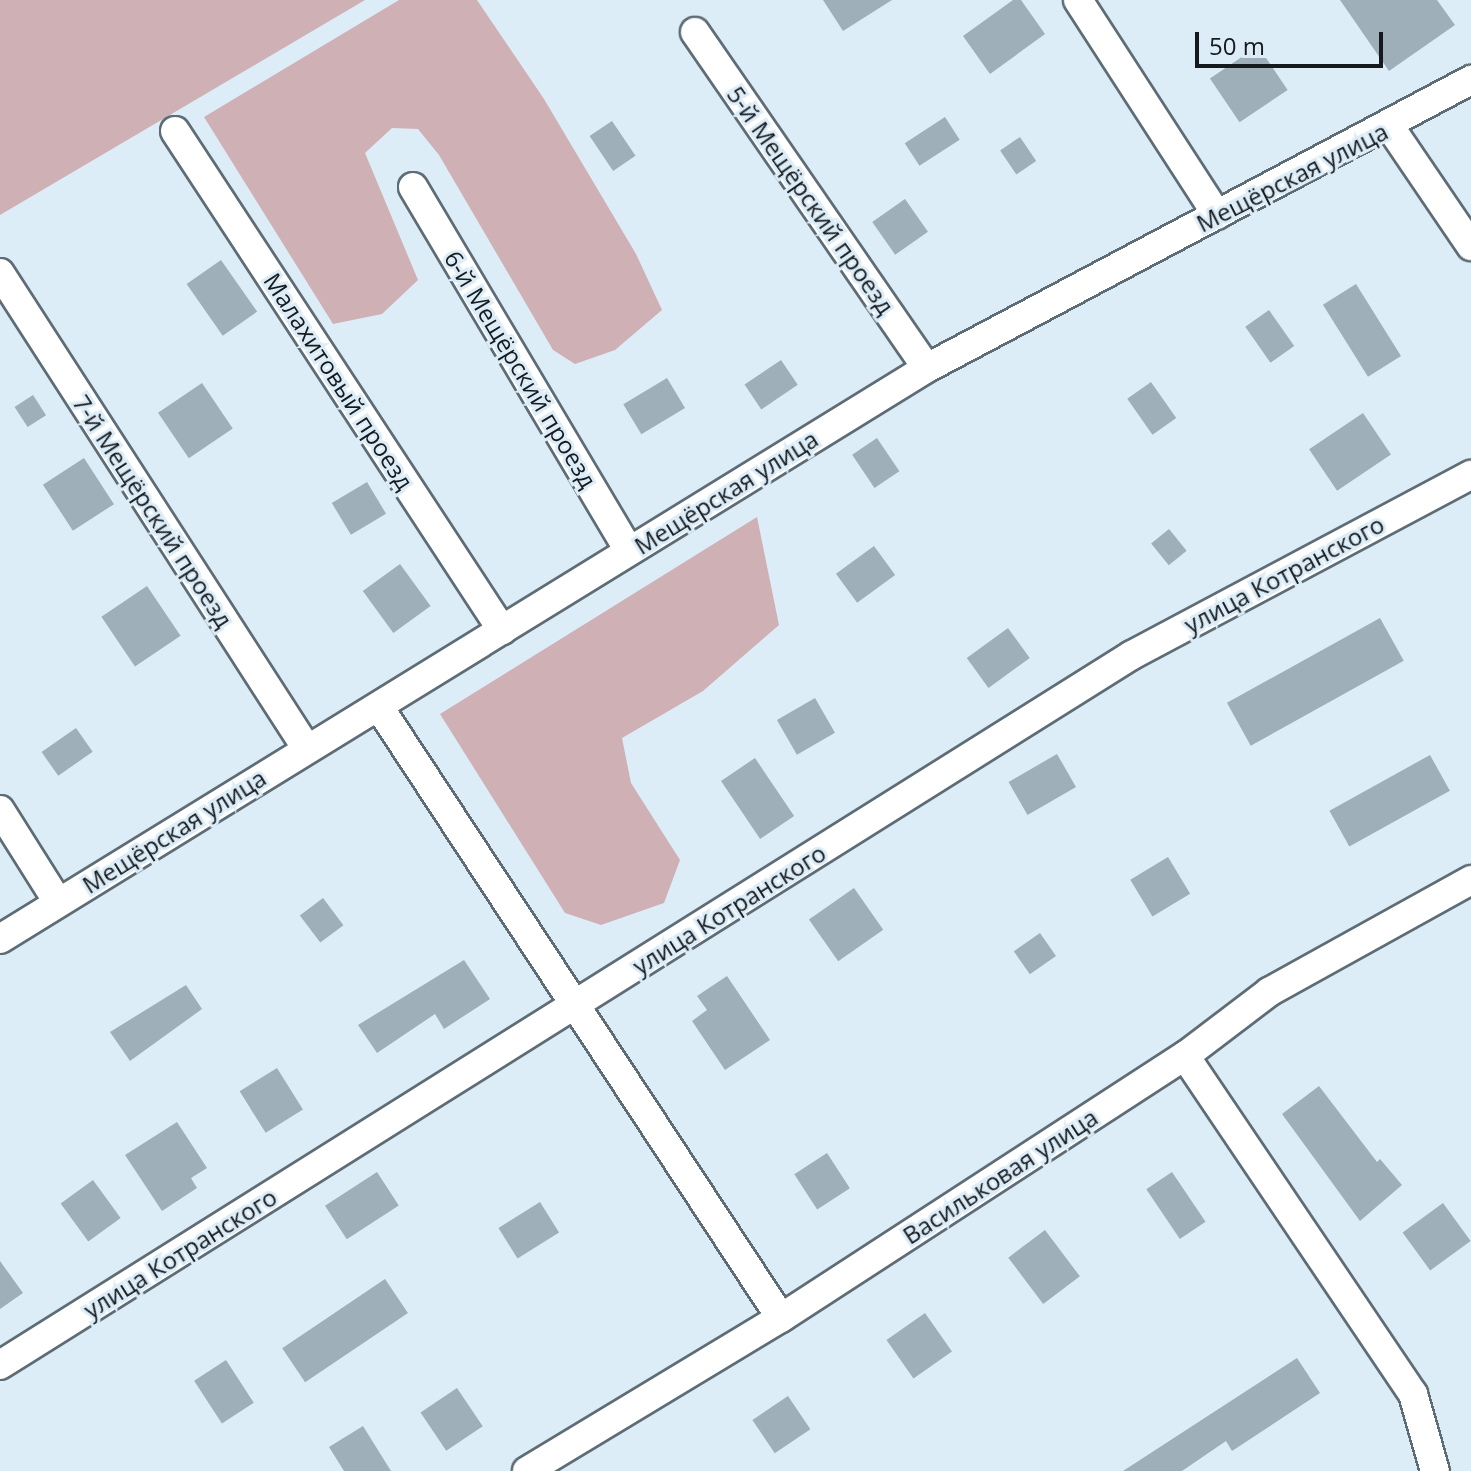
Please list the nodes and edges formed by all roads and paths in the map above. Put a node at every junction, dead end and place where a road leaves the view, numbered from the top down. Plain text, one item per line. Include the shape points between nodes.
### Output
1 (1078, 0) edge
2 (695, 32) dead end
3 (1471, 80) edge
4 (1390, 127) junction
5 (175, 131) dead end
6 (413, 187) dead end
7 (1217, 215) junction
8 (1471, 246) edge
9 (0, 273) edge
10 (927, 368) junction
11 (1471, 475) edge
12 (629, 551) junction
13 (502, 630) junction
14 (379, 707) junction
15 (307, 749) junction
16 (0, 810) edge
17 (1471, 880) edge
18 (58, 902) junction
19 (0, 939) edge
20 (573, 1008) junction
21 (1185, 1056) junction
22 (781, 1318) junction
23 (0, 1365) edge
24 (527, 1471) edge
25 (1435, 1471) edge

1 - 7 street
2 - 10 street, 5-й Мещёрский проезд
3 - 4 street, Мещёрская улица
4 - 7 street, Мещёрская улица
4 - 8 street
5 - 13 street, Малахитовый проезд
6 - 12 street, 6-й Мещёрский проезд
7 - 10 street, Мещёрская улица
9 - 15 street, 7-й Мещёрский проезд
10 - 12 street, Мещёрская улица
11 - 20 street, улица Котранского via 1132,655
12 - 13 street, Мещёрская улица
13 - 14 street, Мещёрская улица
14 - 15 street, Мещёрская улица
14 - 20 street
15 - 18 street, Мещёрская улица
16 - 18 street
17 - 21 street, Васильковая улица via 1269,992
18 - 19 street, Мещёрская улица
20 - 22 street
20 - 23 street, улица Котранского
21 - 22 street, Васильковая улица
21 - 25 street via 1413,1394
22 - 24 street, Васильковая улица

